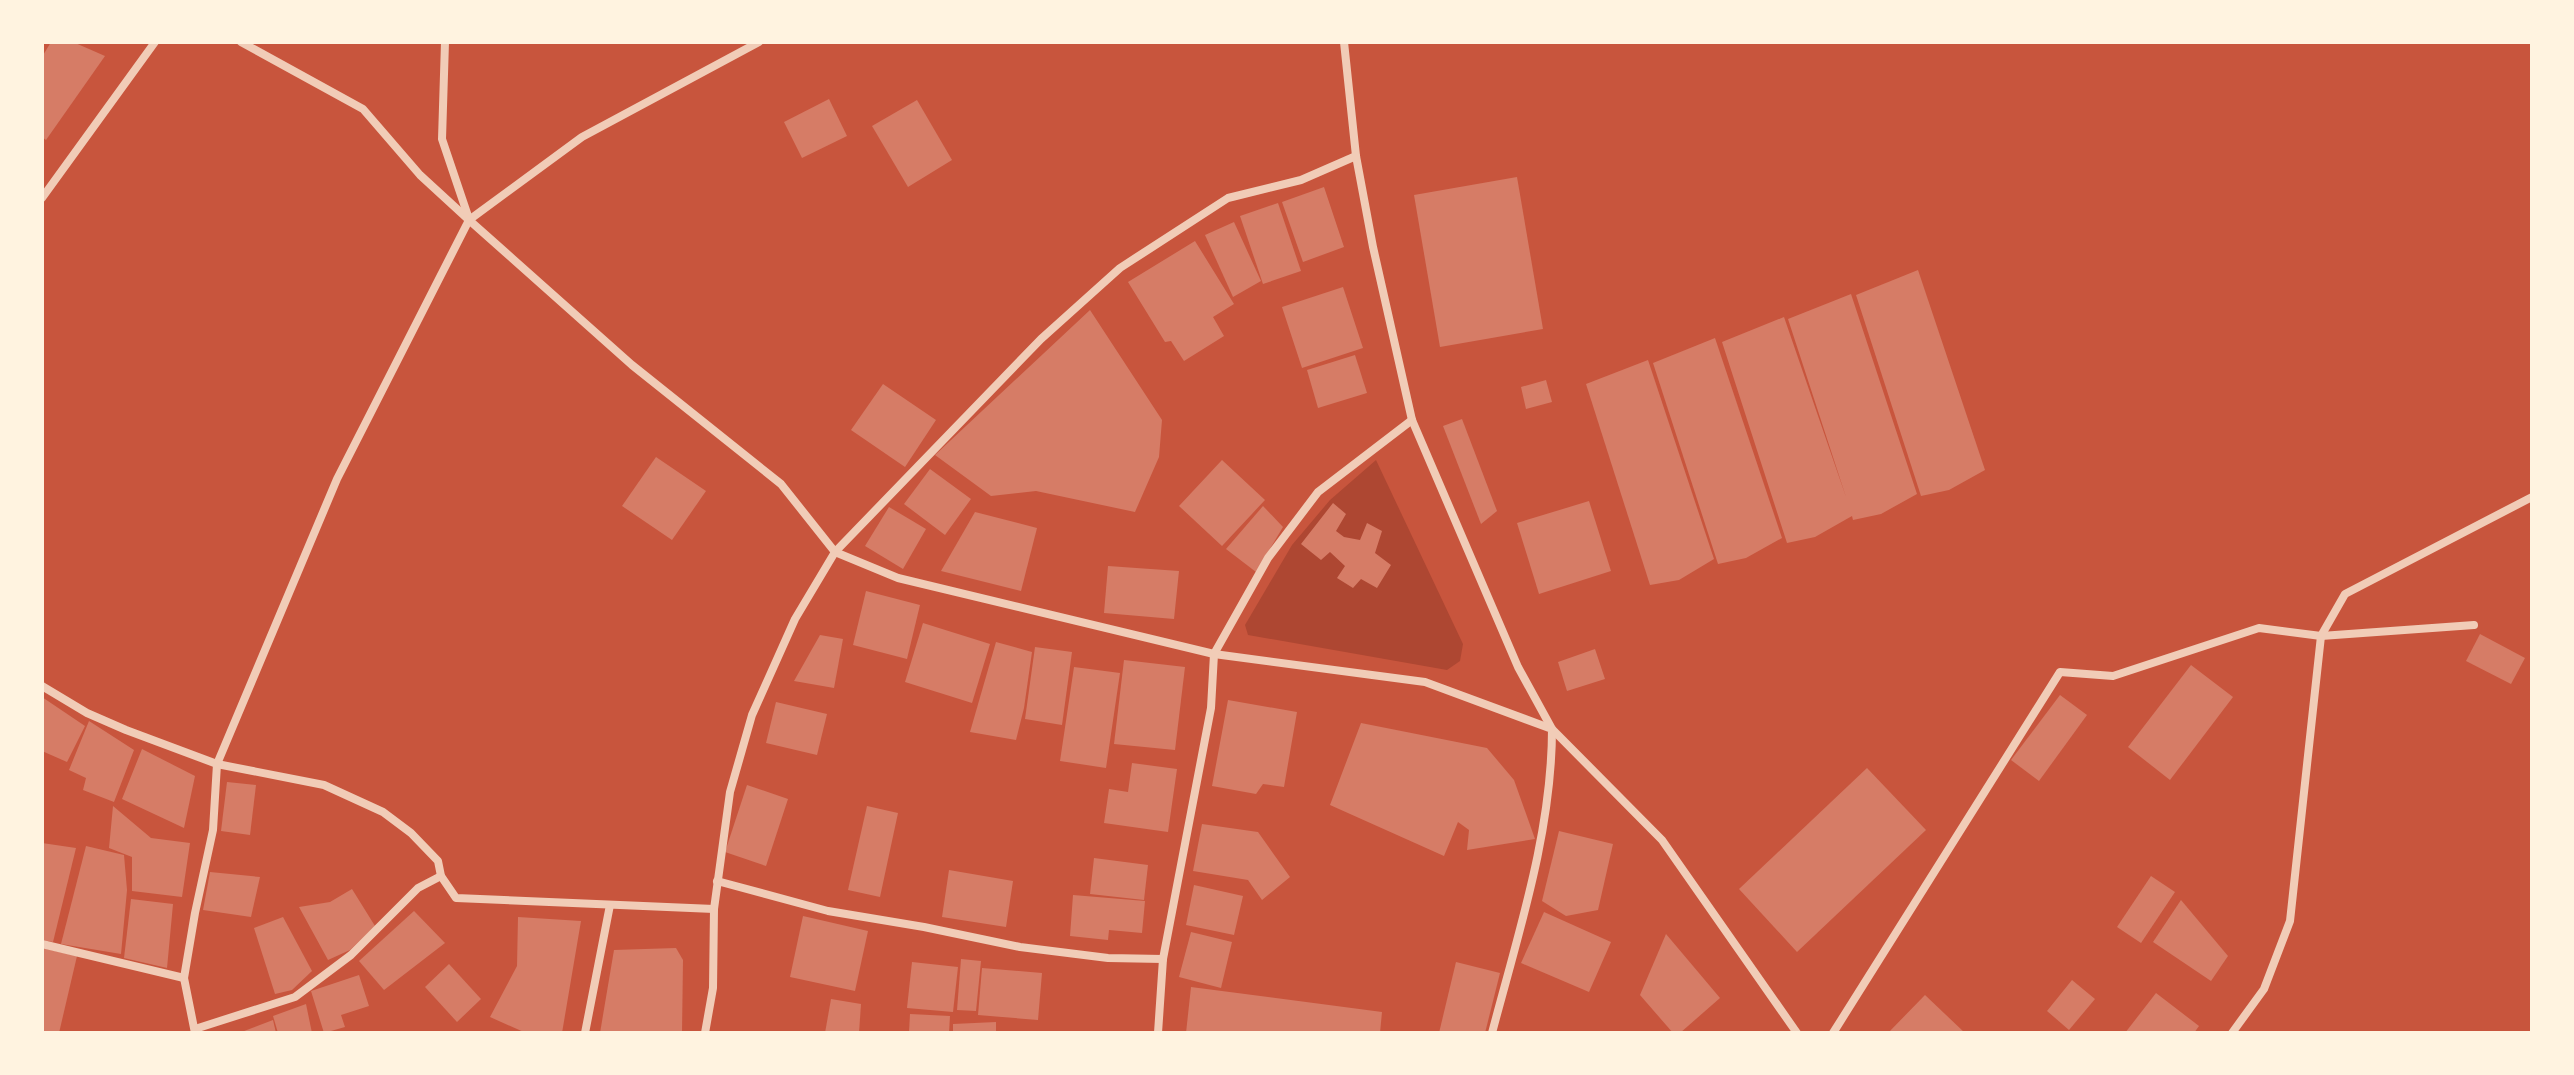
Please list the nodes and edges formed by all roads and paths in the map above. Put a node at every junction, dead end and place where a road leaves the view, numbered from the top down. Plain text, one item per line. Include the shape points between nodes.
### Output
1 (155, 42) edge
2 (241, 42) edge
3 (445, 42) edge
4 (759, 42) edge
5 (1344, 42) edge
6 (1356, 156) junction
7 (42, 174) edge
8 (54, 181) junction
9 (42, 198) edge
10 (469, 220) junction
11 (1412, 420) junction
12 (2532, 497) edge
13 (835, 552) junction
14 (2474, 625) dead end
15 (2321, 636) junction
16 (1214, 654) junction
17 (42, 686) edge
18 (1552, 729) junction
19 (217, 764) junction
20 (441, 876) junction
21 (717, 881) junction
22 (610, 905) junction
23 (714, 909) junction
24 (42, 944) edge
25 (1163, 959) junction
26 (184, 978) junction
27 (195, 1031) edge
28 (2237, 1031) edge
29 (585, 1033) edge
30 (705, 1033) edge
31 (1158, 1033) edge
32 (1492, 1033) edge
33 (1797, 1033) edge
34 (1833, 1033) edge

1 - 8 street
2 - 10 street via 363,109 420,175
3 - 10 street via 442,139
4 - 10 street via 582,137
5 - 6 street
6 - 11 street
6 - 13 street via 1301,180 1228,198 1120,268 1020,359
7 - 8 street
8 - 9 street
10 - 13 street via 632,365 781,484
10 - 19 street via 337,479
11 - 16 street via 1318,492 1268,558
11 - 18 street via 1518,667
12 - 15 street via 2345,594
13 - 16 street via 898,578
13 - 21 street via 795,619 752,715 730,792
14 - 15 street
15 - 28 street via 2290,921 2264,989
15 - 34 street via 2259,628 2113,676 2060,672
16 - 18 street via 1425,682
16 - 25 street via 1211,708
17 - 19 street via 100,718
18 - 32 street via 1544,828
18 - 33 street via 1662,840
19 - 20 street via 324,785 357,799 411,833 438,861
19 - 26 street via 213,830
20 - 22 street via 456,898
20 - 27 street via 418,888 351,955 295,997
21 - 23 street
21 - 25 street via 828,911 1020,947
22 - 23 street
22 - 29 street
23 - 30 street via 713,988
24 - 26 street
25 - 31 street
26 - 27 street

